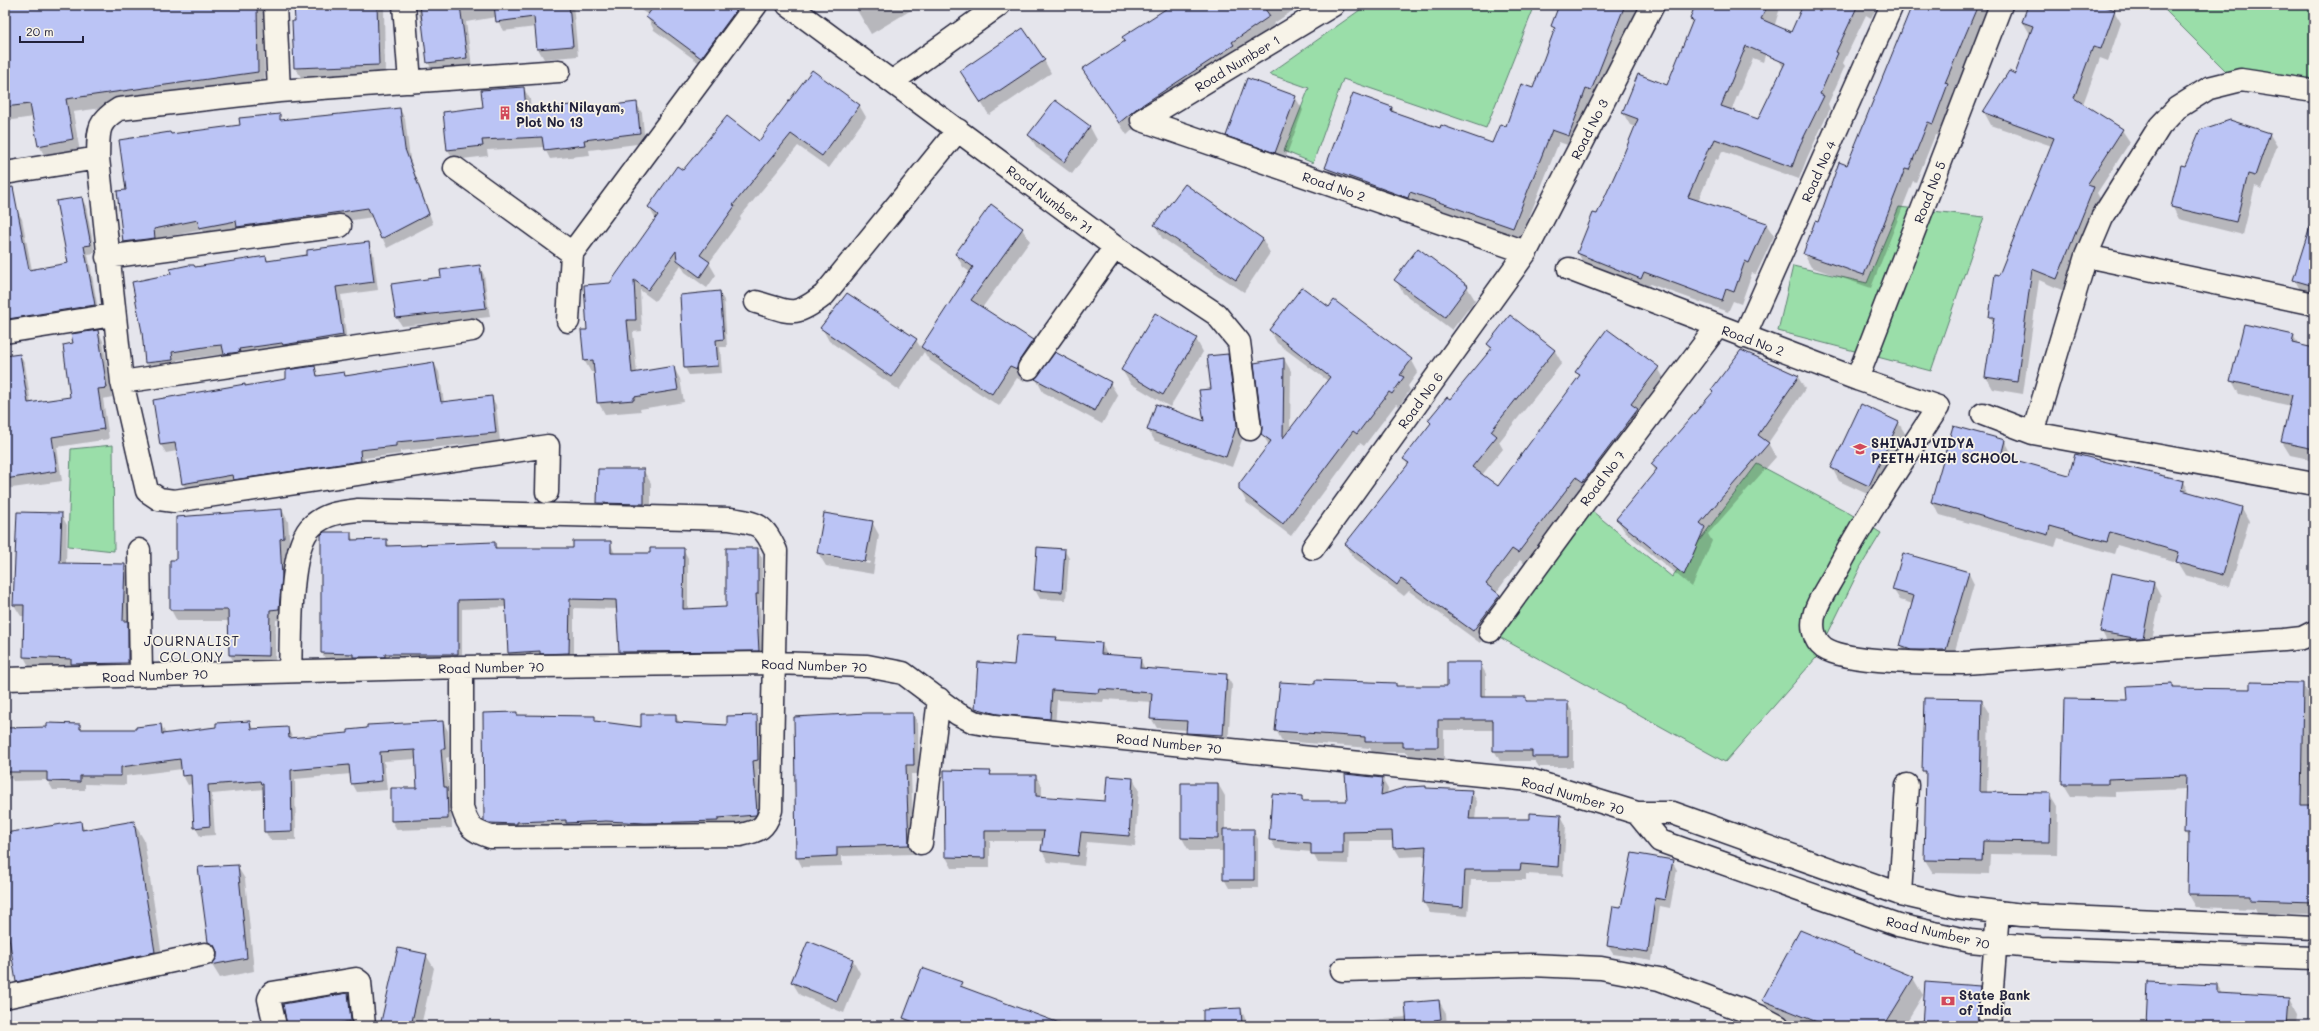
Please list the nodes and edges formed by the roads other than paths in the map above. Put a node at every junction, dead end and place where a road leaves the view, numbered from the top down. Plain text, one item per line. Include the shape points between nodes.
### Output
1 (275, 5) edge
2 (404, 5) edge
3 (756, 5) edge
4 (788, 5) edge
5 (999, 5) edge
6 (1333, 5) edge
7 (1653, 5) edge
8 (1892, 5) edge
9 (2002, 5) edge
10 (559, 72) dead end
11 (893, 81) junction
12 (410, 82) junction
13 (279, 91) junction
14 (2314, 91) edge
15 (1142, 120) joint
16 (958, 130) junction
17 (98, 158) junction
18 (455, 168) dead end
19 (5, 173) edge
20 (340, 226) dead end
21 (1115, 247) junction
22 (1526, 252) junction
23 (572, 253) junction
24 (2086, 256) junction
25 (107, 257) junction
26 (1569, 269) dead end
27 (756, 302) dead end
28 (2314, 304) edge
29 (113, 315) junction
30 (568, 322) dead end
31 (1717, 327) junction
32 (472, 330) dead end
33 (5, 332) edge
34 (1744, 337) junction
35 (1029, 368) dead end
36 (1856, 379) junction
37 (122, 382) junction
38 (1983, 414) dead end
39 (1250, 429) dead end
40 (2034, 433) junction
41 (2314, 484) edge
42 (547, 492) dead end
43 (1313, 548) dead end
44 (138, 550) dead end
45 (1490, 631) dead end
46 (2314, 632) edge
47 (774, 663) junction
48 (462, 667) junction
49 (290, 671) junction
50 (141, 675) junction
51 (5, 679) edge
52 (938, 700) junction
53 (1908, 785) dead end
54 (1637, 813) junction
55 (921, 843) dead end
56 (1900, 894) junction
57 (1998, 912) junction
58 (2314, 928) edge
59 (1996, 944) junction
60 (205, 954) dead end
61 (2314, 958) edge
62 (1342, 970) dead end
63 (5, 997) edge
64 (275, 1026) edge
65 (363, 1026) edge
66 (1778, 1026) edge
67 (1989, 1026) edge

1 - 13 street
2 - 12 street
3 - 23 street
4 - 11 street, Road Number 71
5 - 11 street
6 - 15 street, Road Number 1
7 - 22 street, Road No 3
8 - 34 street, Road No 4
9 - 36 street, Road No 5
10 - 12 street
11 - 16 street, Road Number 71
12 - 13 street
13 - 17 street via 119,109 106,117 99,128
14 - 24 street via 2240,80 2209,88 2177,108 2160,126 2102,218
15 - 22 street, Road No 2
16 - 21 street, Road Number 71
16 - 27 street via 824,295 807,308 793,313
17 - 19 street
17 - 25 street
18 - 23 street
20 - 25 street
21 - 35 street
21 - 39 street, Road Number 71 via 1216,314 1227,325 1239,342
22 - 43 street, Road No 6
23 - 30 street
24 - 28 street
24 - 40 street
25 - 29 street
26 - 31 street, Road No 2
29 - 33 street
29 - 37 street
31 - 34 street, Road No 2
31 - 45 street, Road No 7
32 - 37 street
34 - 36 street, Road No 2
36 - 46 street, Road No 2 via 1938,407 1846,553 1815,612 1813,628 1816,639 1824,648 1838,654 1916,663 1965,663 2284,640 2302,638
37 - 42 street via 146,491 159,499 174,501 548,446
38 - 40 street
40 - 41 street
44 - 50 street
47 - 48 street, Road Number 70
47 - 48 street via 771,810 767,823 756,832 740,835 491,837 475,832 466,820 462,807
47 - 49 street via 776,551 766,531 751,522 730,519 358,510 333,512 312,526 300,543 295,564
47 - 52 street, Road Number 70 via 868,666 903,673
48 - 49 street, Road Number 70
49 - 50 street, Road Number 70
50 - 51 street, Road Number 70
52 - 54 street, Road Number 70 via 974,722 995,726 1530,780
52 - 55 street
53 - 56 street
54 - 56 street via 1673,813
54 - 59 street, Road Number 70 via 1660,842 1898,925 1970,941
56 - 57 street via 1956,907
57 - 58 street
57 - 59 street
59 - 61 street, Road Number 70
59 - 67 street
60 - 63 street
62 - 66 street via 1531,966 1601,968 1659,980 1759,1016
64 - 65 street via 269,999 272,993 356,978 360,982

